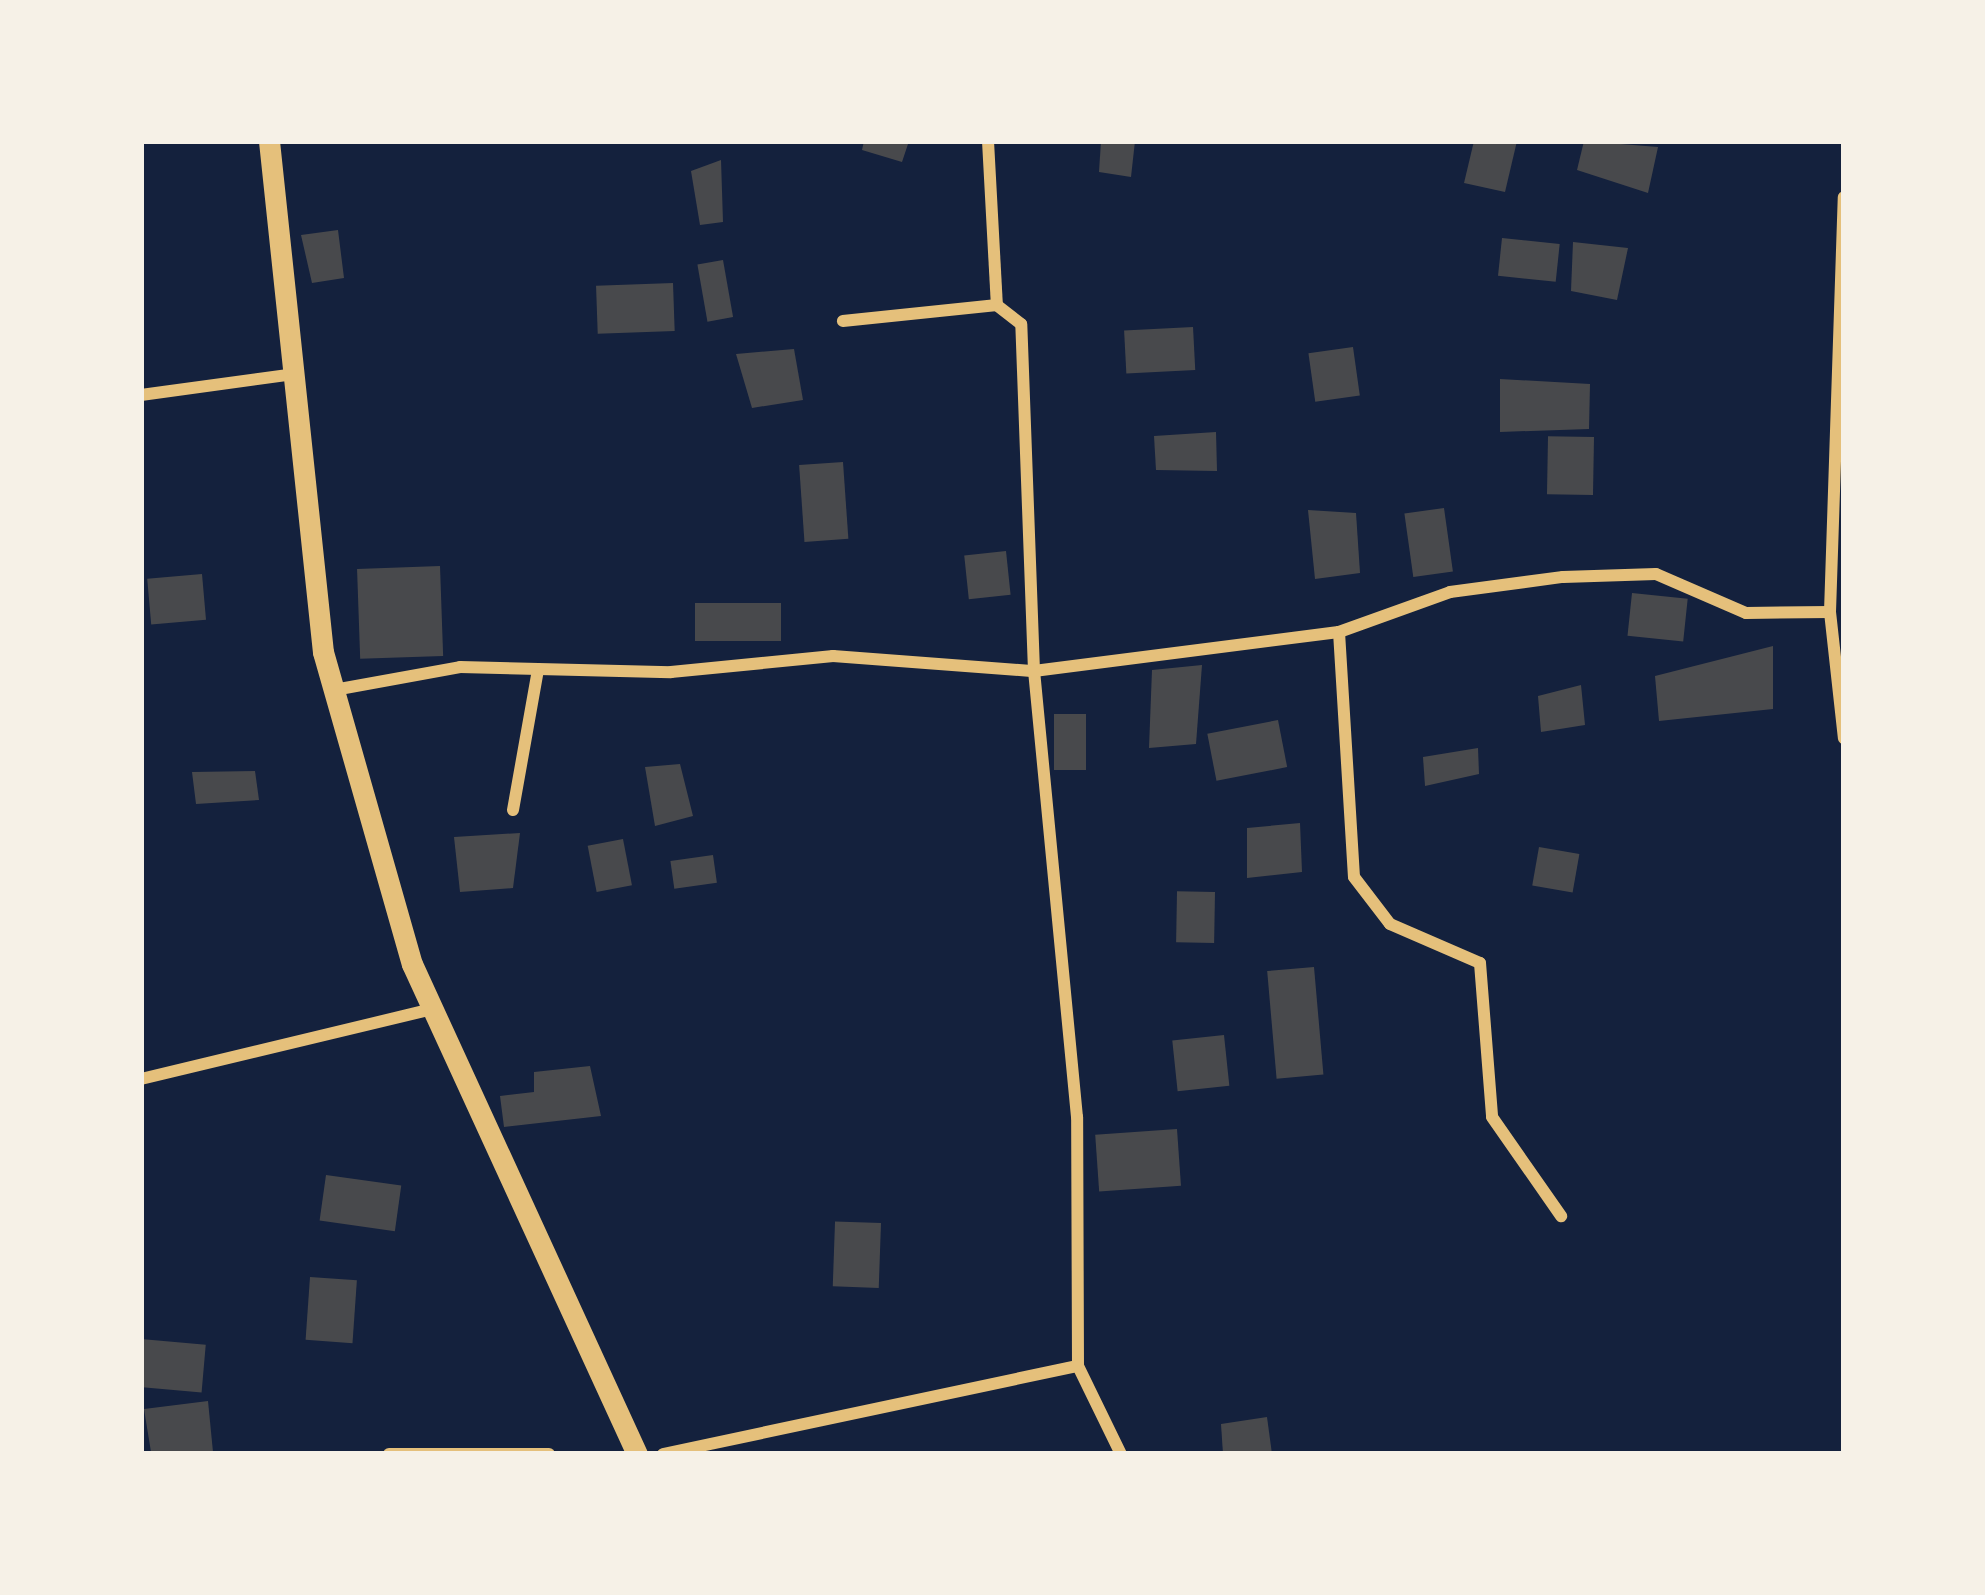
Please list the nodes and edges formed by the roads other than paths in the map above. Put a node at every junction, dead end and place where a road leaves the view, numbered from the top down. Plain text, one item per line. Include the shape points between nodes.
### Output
1 (269, 141) edge
2 (988, 141) edge
3 (1844, 197) edge
4 (997, 305) junction
5 (843, 321) dead end
6 (1839, 353) edge
7 (294, 374) junction
8 (141, 395) edge
9 (1830, 612) junction
10 (1339, 632) junction
11 (538, 669) junction
12 (1034, 671) junction
13 (334, 690) junction
14 (1844, 738) edge
15 (512, 810) dead end
16 (432, 1009) junction
17 (141, 1079) edge
18 (1561, 1216) dead end
19 (1078, 1366) junction
20 (389, 1454) edge
21 (549, 1454) edge
22 (637, 1454) edge
23 (663, 1454) edge
24 (1120, 1454) edge

1 - 7 street
2 - 4 street
3 - 6 street
4 - 5 street
4 - 12 street via 1022,324
6 - 9 street
7 - 8 street
7 - 13 street
9 - 10 street via 1746,614 1656,574 1450,592
9 - 14 street
10 - 12 street
10 - 18 street via 1354,877 1390,925 1480,963 1492,1117
11 - 12 street via 671,672 832,656
11 - 13 street via 460,667
11 - 15 street
12 - 19 street via 1077,1117
13 - 16 street
16 - 17 street
16 - 22 street
19 - 23 street
19 - 24 street
20 - 21 street via 444,1446

